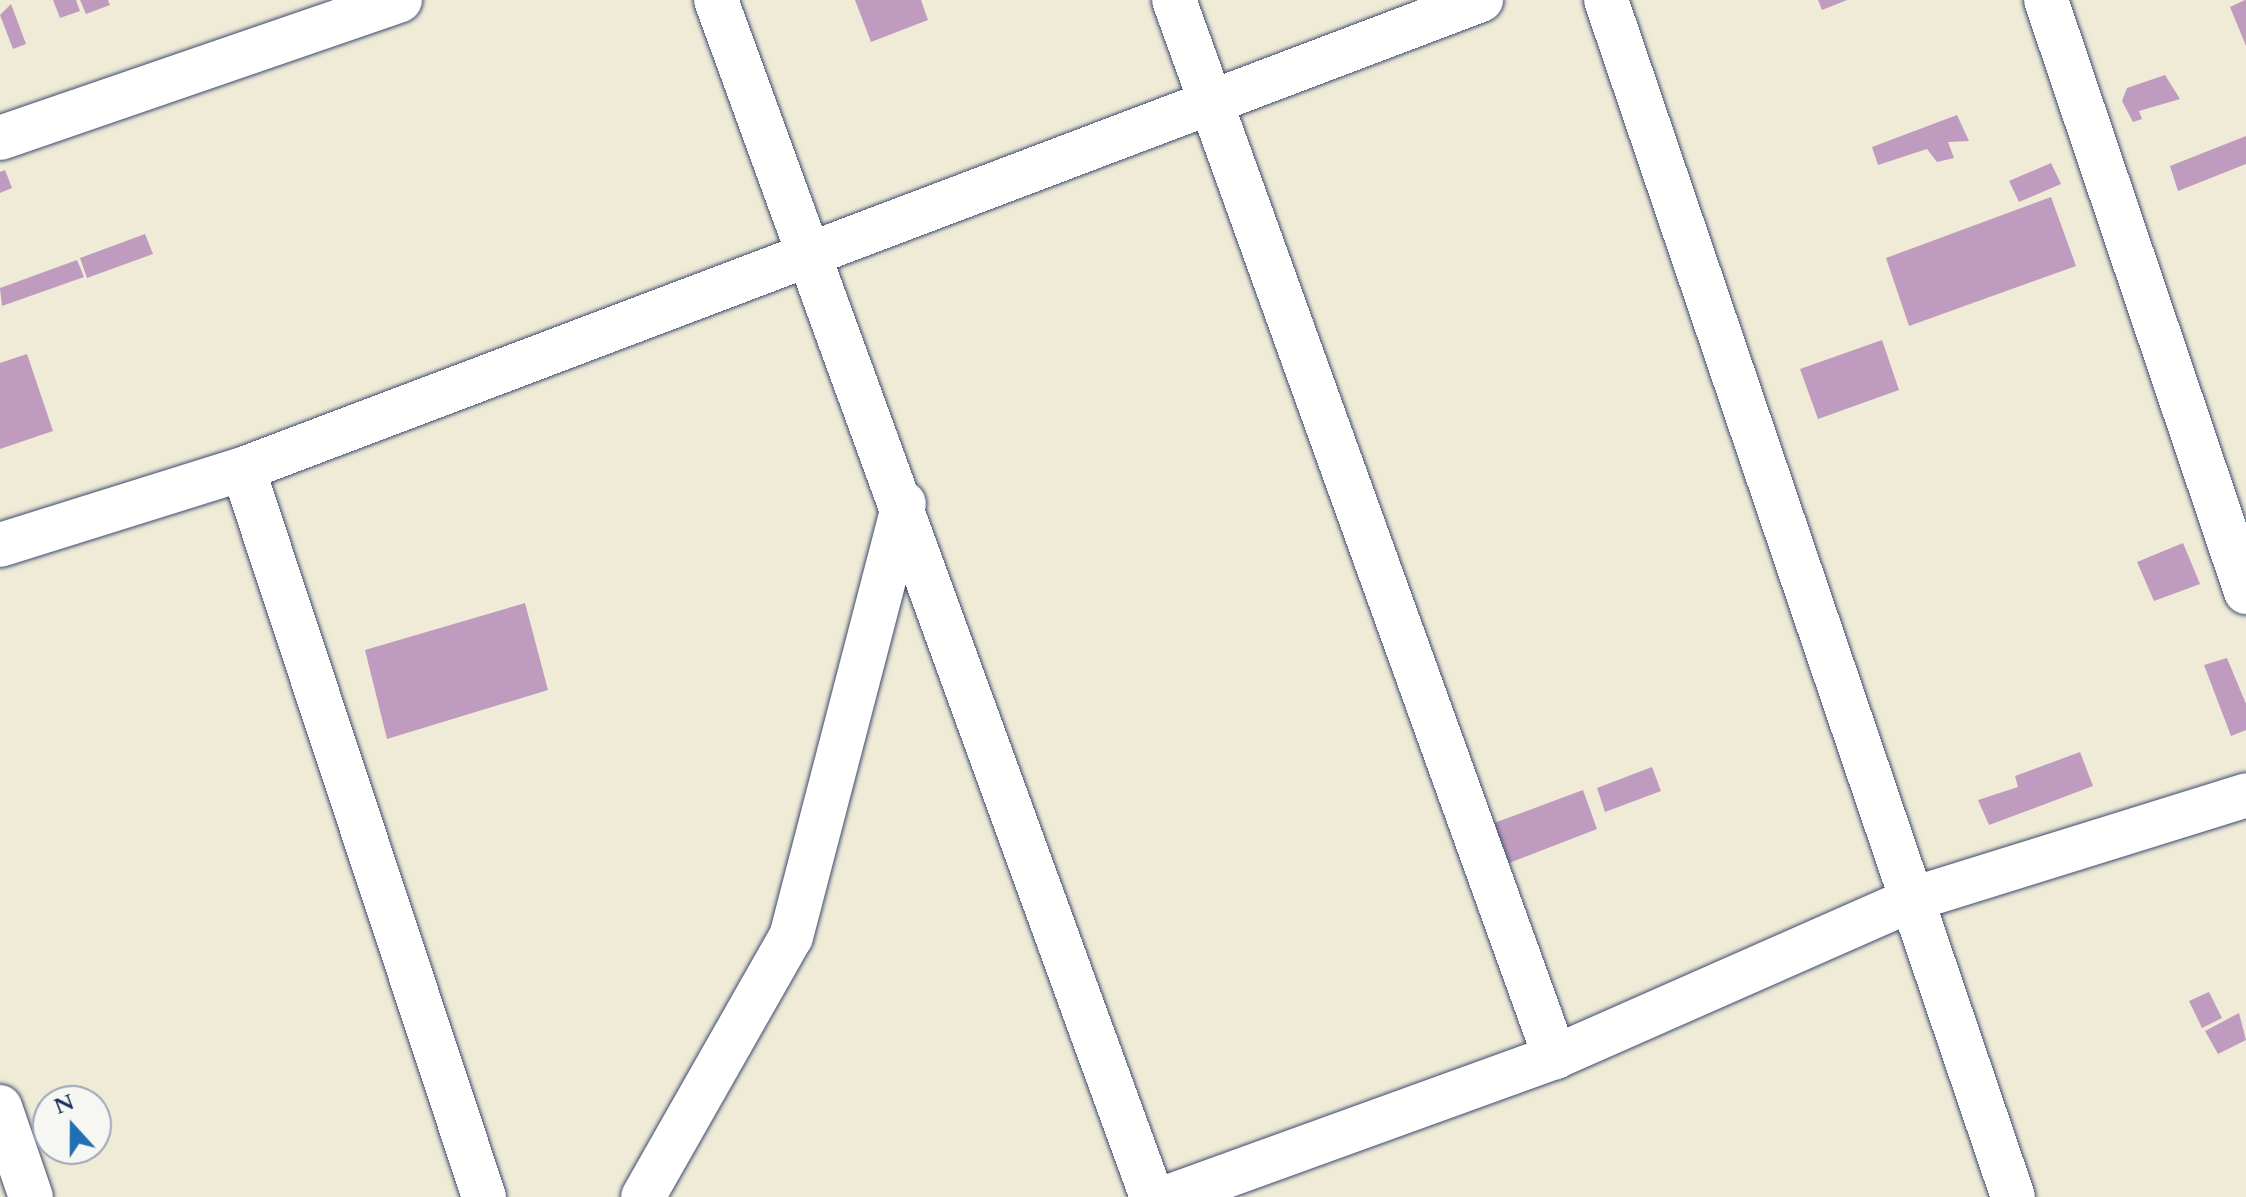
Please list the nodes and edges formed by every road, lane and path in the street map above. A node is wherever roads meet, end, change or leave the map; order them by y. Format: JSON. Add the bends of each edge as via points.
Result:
{"nodes":[{"id":1,"x":400,"y":0,"type":"edge"},
{"id":2,"x":716,"y":0,"type":"edge"},
{"id":3,"x":1174,"y":0,"type":"edge"},
{"id":4,"x":1481,"y":0,"type":"edge"},
{"id":5,"x":1606,"y":0,"type":"edge"},
{"id":6,"x":2046,"y":0,"type":"edge"},
{"id":7,"x":1212,"y":103,"type":"junction"},
{"id":8,"x":0,"y":138,"type":"edge"},
{"id":9,"x":808,"y":253,"type":"junction"},
{"id":10,"x":243,"y":469,"type":"junction"},
{"id":11,"x":904,"y":503,"type":"junction"},
{"id":12,"x":0,"y":545,"type":"edge"},
{"id":13,"x":2246,"y":592,"type":"edge"},
{"id":14,"x":2246,"y":795,"type":"edge"},
{"id":15,"x":1913,"y":899,"type":"junction"},
{"id":16,"x":1555,"y":1057,"type":"junction"},
{"id":17,"x":0,"y":1107,"type":"edge"},
{"id":18,"x":31,"y":1197,"type":"edge"},
{"id":19,"x":484,"y":1197,"type":"edge"},
{"id":20,"x":643,"y":1197,"type":"edge"},
{"id":21,"x":1152,"y":1197,"type":"edge"},
{"id":22,"x":1168,"y":1197,"type":"edge"},
{"id":23,"x":2013,"y":1197,"type":"edge"}],
"edges":[{"from":1,"to":8,"type":"street"},
{"from":2,"to":9,"type":"street"},
{"from":3,"to":7,"type":"street"},
{"from":4,"to":7,"type":"street"},
{"from":5,"to":15,"type":"street"},
{"from":6,"to":13,"type":"street"},
{"from":7,"to":9,"type":"street"},
{"from":7,"to":16,"type":"street"},
{"from":9,"to":10,"type":"street"},
{"from":9,"to":11,"type":"street"},
{"from":10,"to":12,"type":"street"},
{"from":10,"to":19,"type":"street"},
{"from":11,"to":20,"type":"street","via":[[791,937]]},
{"from":11,"to":21,"type":"street"},
{"from":14,"to":15,"type":"street"},
{"from":15,"to":16,"type":"street"},
{"from":15,"to":23,"type":"street"},
{"from":16,"to":22,"type":"street"},
{"from":17,"to":18,"type":"street"}]}
